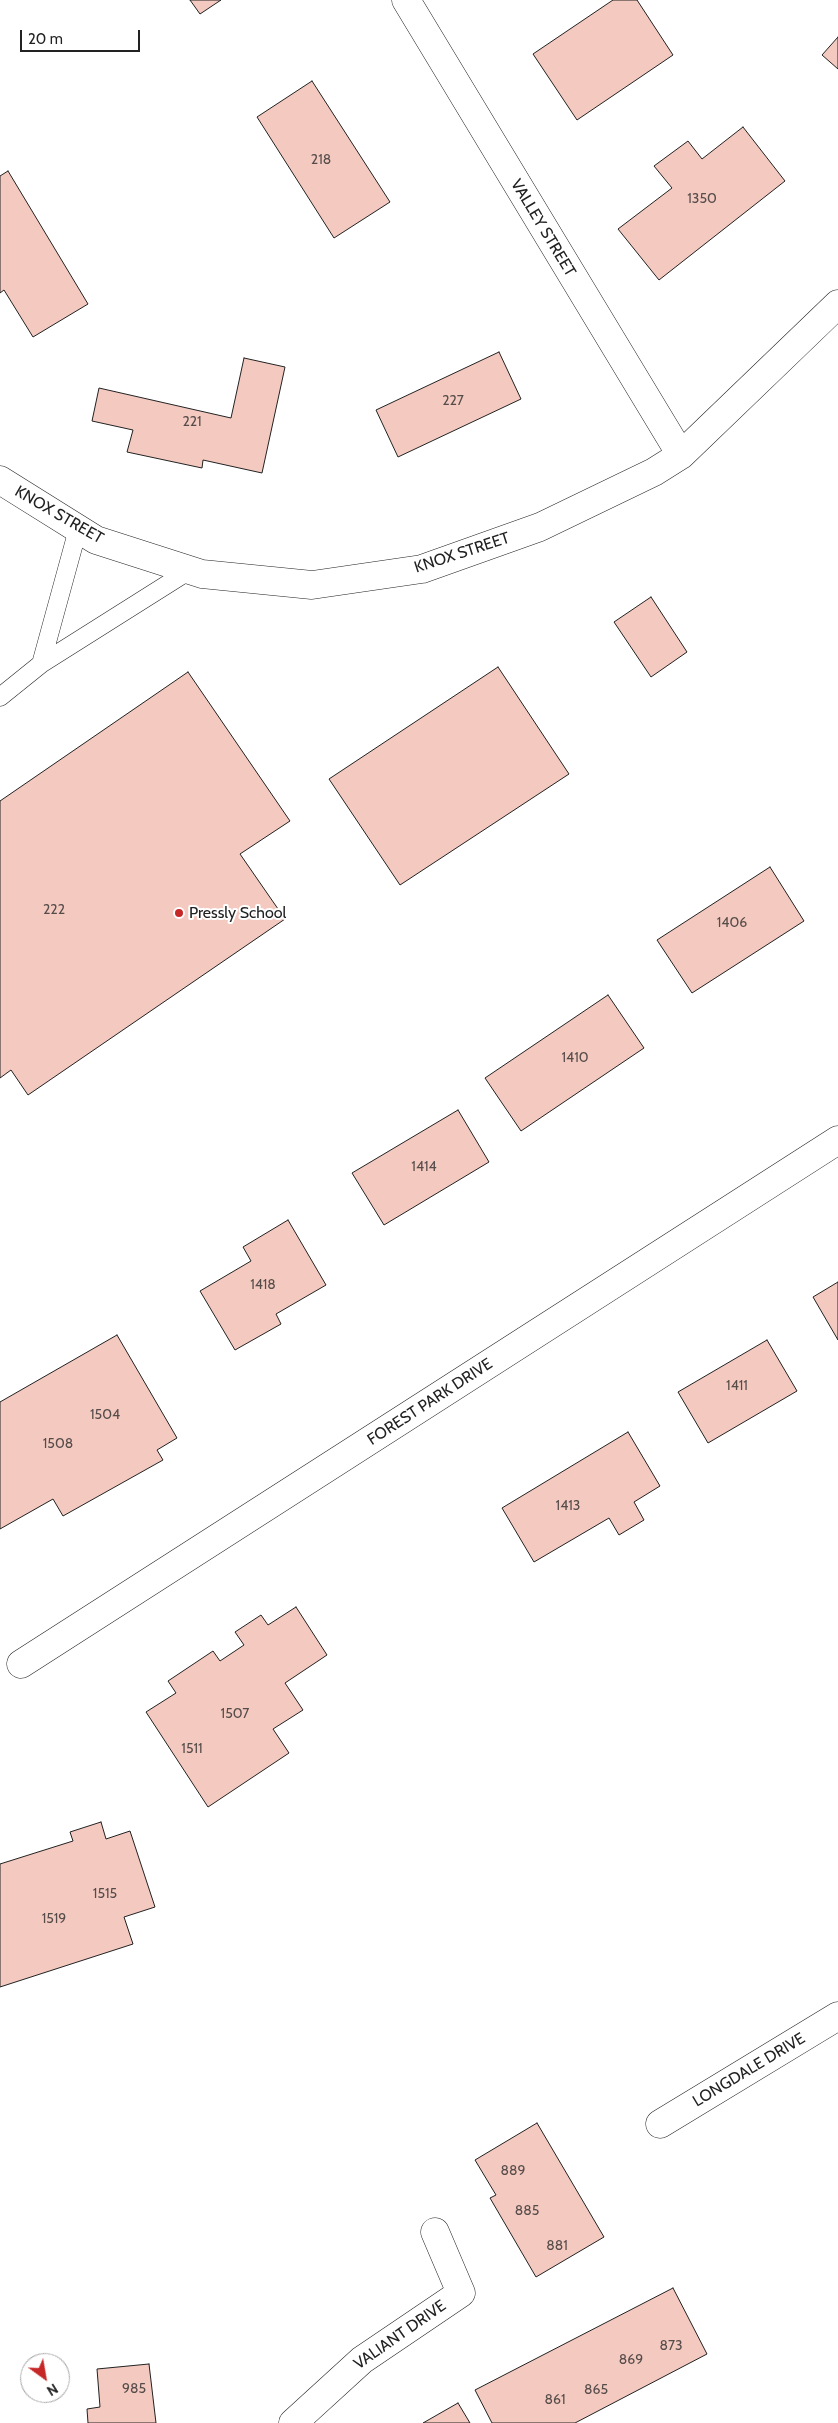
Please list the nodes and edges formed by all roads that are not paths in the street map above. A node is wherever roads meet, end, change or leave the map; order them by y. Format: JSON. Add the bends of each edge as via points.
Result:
{"nodes":[{"id":1,"x":406,"y":0,"type":"edge"},
{"id":2,"x":838,"y":304,"type":"edge"},
{"id":3,"x":681,"y":455,"type":"junction"},
{"id":4,"x":0,"y":480,"type":"edge"},
{"id":5,"x":78,"y":529,"type":"junction"},
{"id":6,"x":190,"y":570,"type":"junction"},
{"id":7,"x":42,"y":664,"type":"junction"},
{"id":8,"x":0,"y":696,"type":"edge"},
{"id":9,"x":838,"y":1140,"type":"edge"},
{"id":10,"x":22,"y":1664,"type":"dead end"},
{"id":11,"x":838,"y":2016,"type":"edge"},
{"id":12,"x":660,"y":2124,"type":"dead end"},
{"id":13,"x":435,"y":2232,"type":"dead end"},
{"id":14,"x":292,"y":2423,"type":"edge"}],
"edges":[{"from":1,"to":3,"type":"street","name":"VALLEY STREET"},
{"from":2,"to":3,"type":"street","name":"KNOX STREET"},
{"from":3,"to":6,"type":"street","name":"KNOX STREET","via":[[654,472],[540,527],[422,569],[312,585],[202,574]]},
{"from":4,"to":5,"type":"street","name":"KNOX STREET"},
{"from":5,"to":6,"type":"street","name":"KNOX STREET","via":[[96,540]]},
{"from":5,"to":7,"type":"lane"},
{"from":6,"to":7,"type":"lane"},
{"from":7,"to":8,"type":"lane"},
{"from":9,"to":10,"type":"street","name":"FOREST PARK DRIVE"},
{"from":11,"to":12,"type":"street","name":"LONGDALE DRIVE"},
{"from":13,"to":14,"type":"street","name":"VALIANT DRIVE","via":[[461,2293],[362,2360]]}]}
